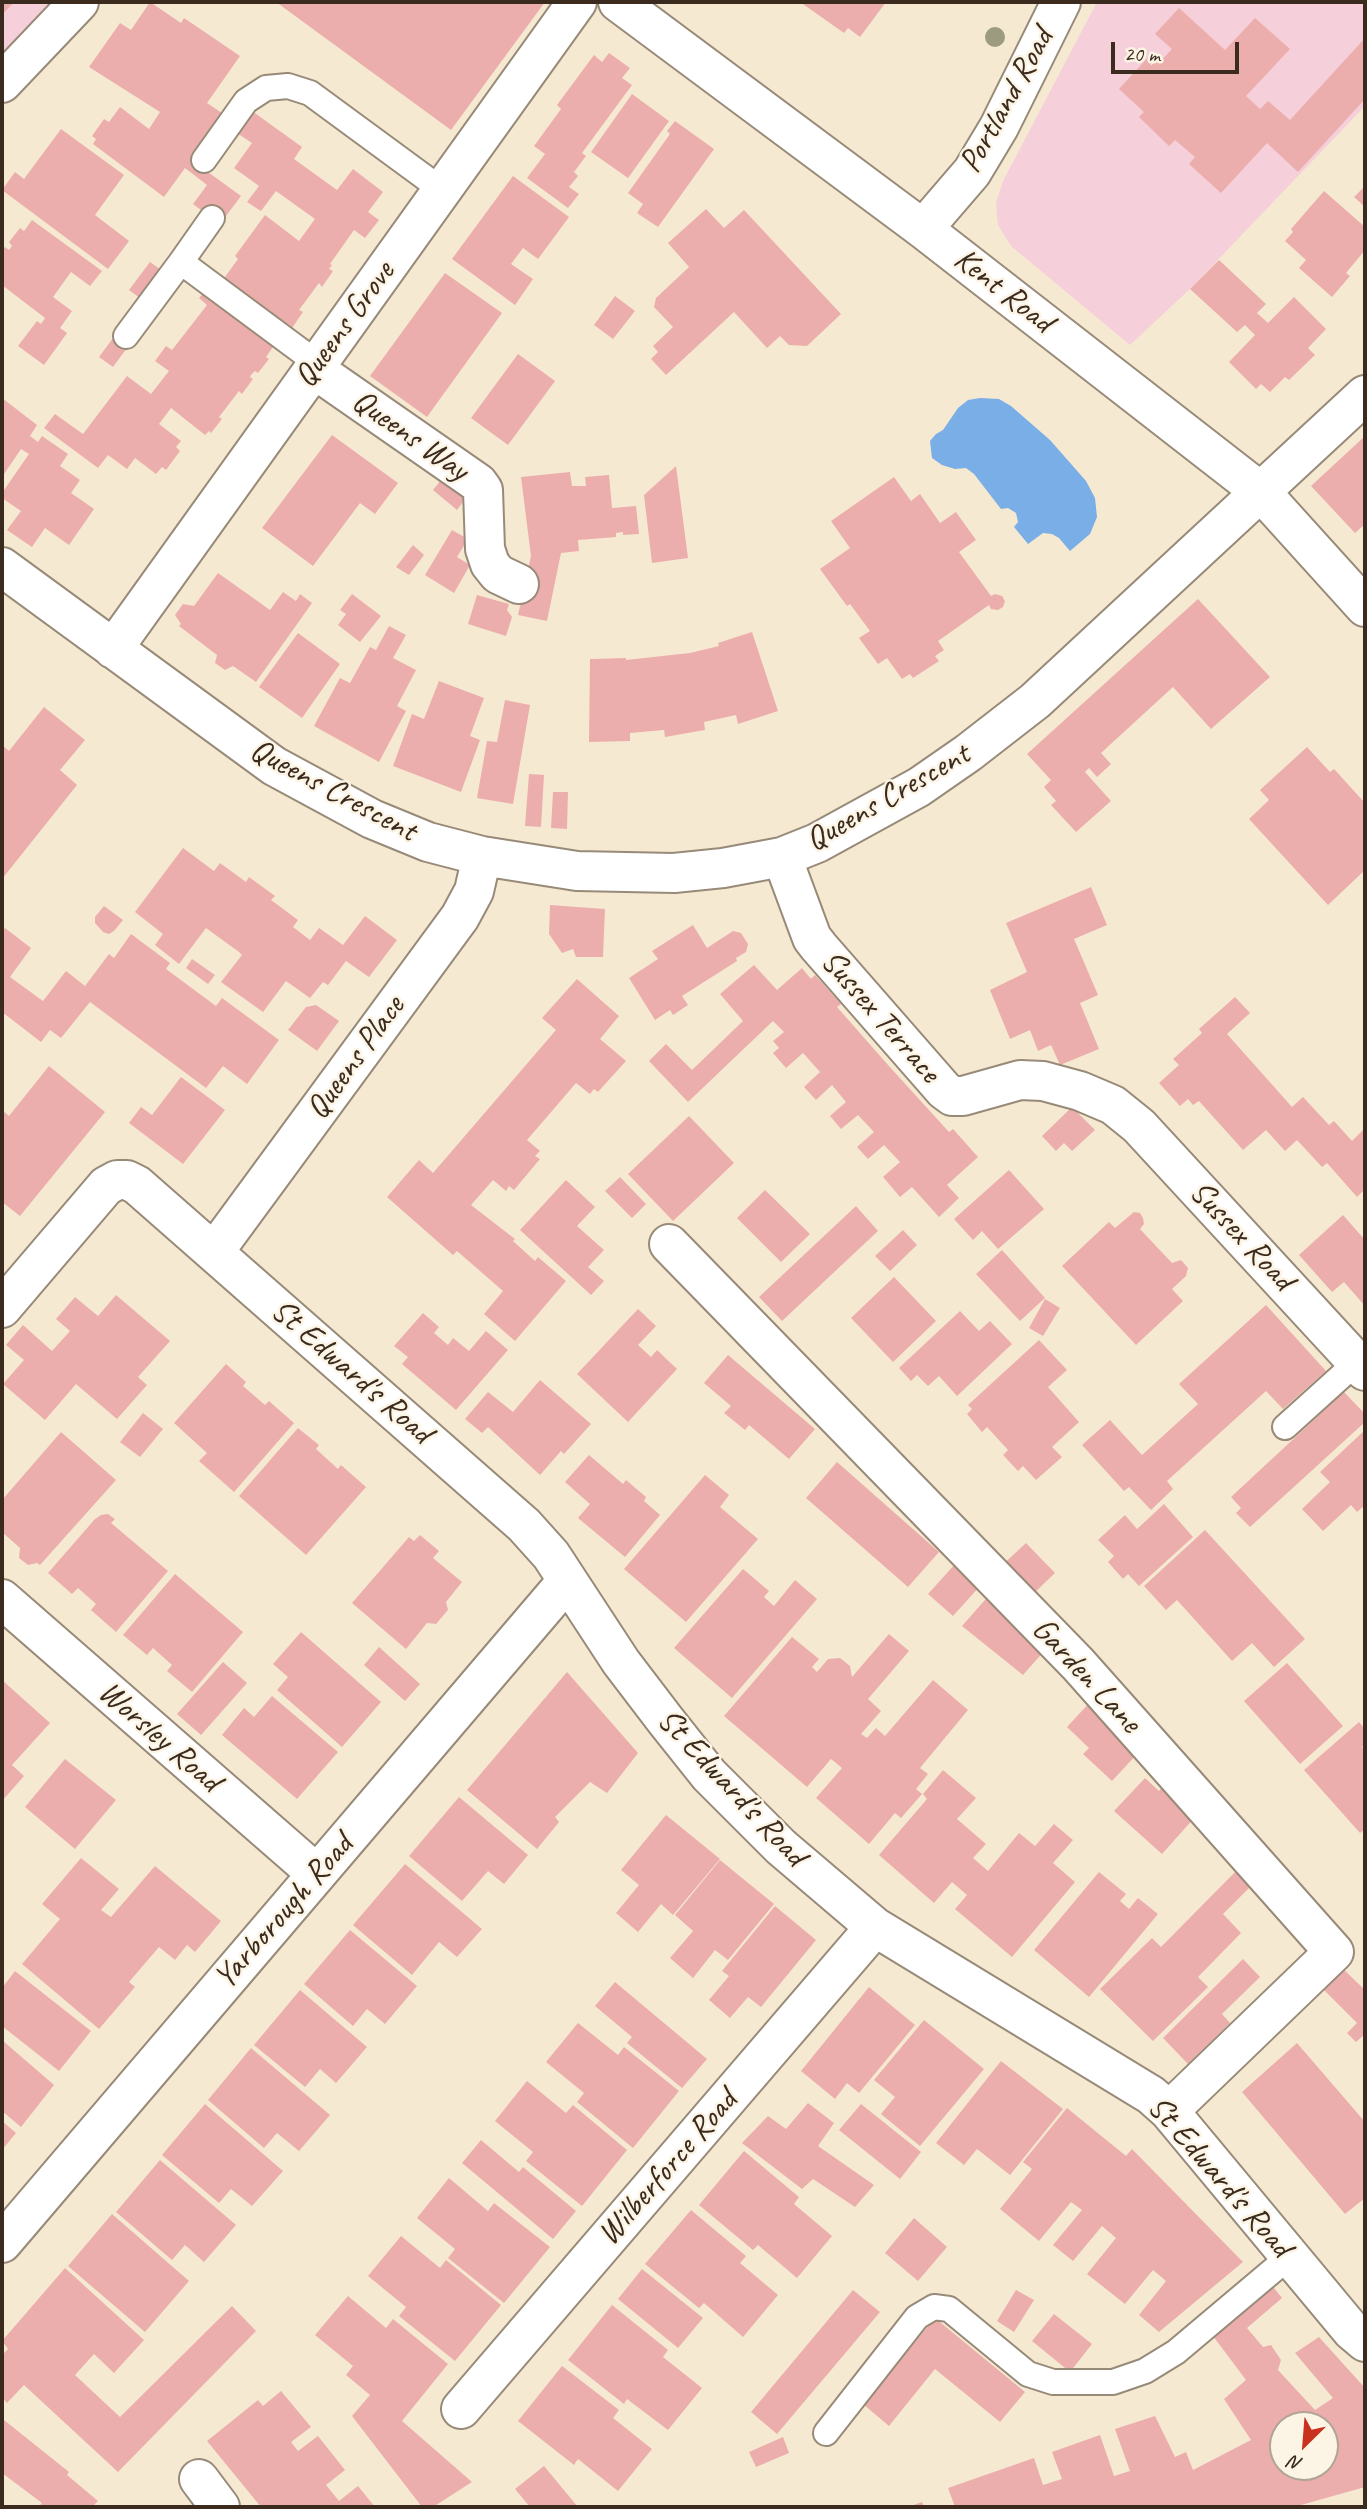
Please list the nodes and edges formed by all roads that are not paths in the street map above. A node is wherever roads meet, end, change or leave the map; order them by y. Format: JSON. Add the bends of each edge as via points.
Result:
{"nodes":[{"id":1,"x":79,"y":2,"type":"edge"},
{"id":2,"x":577,"y":2,"type":"edge"},
{"id":3,"x":618,"y":2,"type":"edge"},
{"id":4,"x":1061,"y":2,"type":"edge"},
{"id":5,"x":2,"y":83,"type":"edge"},
{"id":6,"x":204,"y":160,"type":"dead end"},
{"id":7,"x":442,"y":190,"type":"junction"},
{"id":8,"x":212,"y":218,"type":"dead end"},
{"id":9,"x":923,"y":229,"type":"junction"},
{"id":10,"x":181,"y":261,"type":"junction"},
{"id":11,"x":126,"y":336,"type":"dead end"},
{"id":12,"x":316,"y":366,"type":"junction"},
{"id":13,"x":1365,"y":395,"type":"edge"},
{"id":14,"x":1261,"y":492,"type":"junction"},
{"id":15,"x":2,"y":567,"type":"edge"},
{"id":16,"x":519,"y":584,"type":"dead end"},
{"id":17,"x":1365,"y":607,"type":"edge"},
{"id":18,"x":113,"y":649,"type":"junction"},
{"id":19,"x":482,"y":856,"type":"junction"},
{"id":20,"x":782,"y":857,"type":"junction"},
{"id":21,"x":1113,"y":1105,"type":"joint"},
{"id":22,"x":669,"y":1244,"type":"dead end"},
{"id":23,"x":214,"y":1252,"type":"junction"},
{"id":24,"x":14,"y":1269,"type":"edge"},
{"id":25,"x":2,"y":1308,"type":"edge"},
{"id":26,"x":1361,"y":1366,"type":"edge"},
{"id":27,"x":1285,"y":1427,"type":"dead end"},
{"id":28,"x":567,"y":1581,"type":"junction"},
{"id":29,"x":2,"y":1599,"type":"edge"},
{"id":30,"x":317,"y":1874,"type":"junction"},
{"id":31,"x":875,"y":1927,"type":"junction"},
{"id":32,"x":1169,"y":2111,"type":"junction"},
{"id":33,"x":2,"y":2243,"type":"edge"},
{"id":34,"x":1290,"y":2256,"type":"junction"},
{"id":35,"x":1365,"y":2342,"type":"edge"},
{"id":36,"x":461,"y":2409,"type":"dead end"},
{"id":37,"x":826,"y":2433,"type":"dead end"}],
"edges":[{"from":1,"to":5,"type":"street"},
{"from":2,"to":7,"type":"street","name":"Queens Grove"},
{"from":3,"to":9,"type":"street","name":"Kent Road"},
{"from":4,"to":9,"type":"street","name":"Portland Road","via":[[972,172]]},
{"from":6,"to":7,"type":"lane","via":[[246,101],[266,88],[288,86],[310,93]]},
{"from":7,"to":12,"type":"street","name":"Queens Grove"},
{"from":8,"to":10,"type":"lane"},
{"from":9,"to":14,"type":"street","name":"Kent Road"},
{"from":10,"to":11,"type":"lane"},
{"from":10,"to":12,"type":"lane"},
{"from":12,"to":16,"type":"street","name":"Queens Way","via":[[478,483],[483,490],[485,549],[490,564],[498,574]]},
{"from":12,"to":18,"type":"street","name":"Queens Grove"},
{"from":13,"to":14,"type":"street","name":"Queens Crescent"},
{"from":14,"to":17,"type":"street","name":"Kent Road"},
{"from":14,"to":20,"type":"street","name":"Queens Crescent","via":[[1035,701],[968,753],[857,823]]},
{"from":15,"to":18,"type":"street","name":"Queens Crescent"},
{"from":18,"to":19,"type":"street","name":"Queens Crescent","via":[[274,766],[372,819],[428,842]]},
{"from":19,"to":20,"type":"street","name":"Queens Crescent","via":[[577,871],[674,873]]},
{"from":19,"to":23,"type":"street","name":"Queens Place","via":[[474,891],[460,917]]},
{"from":20,"to":21,"type":"street","name":"Sussex Terrace","via":[[812,938],[944,1090],[963,1096],[1020,1080],[1043,1081]]},
{"from":21,"to":26,"type":"street","name":"Sussex Road","via":[[1146,1134]]},
{"from":22,"to":32,"type":"street","name":"Garden Lane","via":[[1078,1664],[1334,1952]]},
{"from":23,"to":24,"type":"street","name":"St Edward's Road","via":[[136,1185],[117,1180]]},
{"from":23,"to":28,"type":"street","name":"St Edward's Road","via":[[524,1525]]},
{"from":24,"to":25,"type":"street"},
{"from":26,"to":27,"type":"lane"},
{"from":28,"to":30,"type":"street","name":"Yarborough Road"},
{"from":28,"to":31,"type":"street","name":"St Edward's Road","via":[[621,1662],[709,1774],[781,1847]]},
{"from":29,"to":30,"type":"street","name":"Worsley Road"},
{"from":30,"to":33,"type":"street","name":"Yarborough Road"},
{"from":31,"to":32,"type":"street","name":"St Edward's Road","via":[[1129,2081]]},
{"from":31,"to":36,"type":"street","name":"Wilberforce Road"},
{"from":32,"to":34,"type":"street","name":"St Edward's Road"},
{"from":34,"to":35,"type":"street","name":"St Edward's Road"},
{"from":34,"to":37,"type":"lane","via":[[1176,2352],[1145,2371],[1114,2382],[1053,2382],[1028,2374],[949,2309],[934,2307],[917,2317]]}]}
